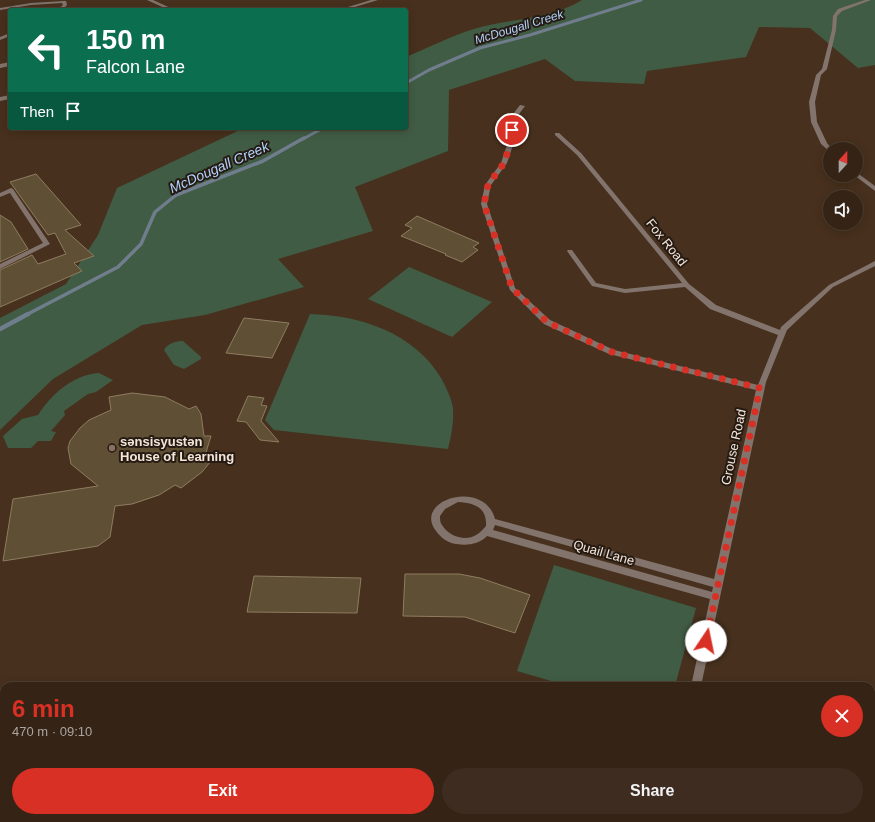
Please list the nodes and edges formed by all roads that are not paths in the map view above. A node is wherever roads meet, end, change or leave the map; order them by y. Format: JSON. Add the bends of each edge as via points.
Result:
{"nodes":[{"id":1,"x":149,"y":0,"type":"edge"},
{"id":2,"x":376,"y":0,"type":"edge"},
{"id":3,"x":870,"y":0,"type":"edge"},
{"id":4,"x":61,"y":8,"type":"edge"},
{"id":5,"x":169,"y":8,"type":"edge"},
{"id":6,"x":347,"y":8,"type":"edge"},
{"id":7,"x":0,"y":9,"type":"edge"},
{"id":8,"x":522,"y":106,"type":"dead end"},
{"id":9,"x":557,"y":134,"type":"dead end"},
{"id":10,"x":823,"y":142,"type":"edge"},
{"id":11,"x":863,"y":180,"type":"edge"},
{"id":12,"x":875,"y":189,"type":"edge"},
{"id":13,"x":0,"y":195,"type":"edge"},
{"id":14,"x":570,"y":251,"type":"dead end"},
{"id":15,"x":875,"y":263,"type":"edge"},
{"id":16,"x":0,"y":267,"type":"edge"},
{"id":17,"x":687,"y":286,"type":"junction"},
{"id":18,"x":782,"y":334,"type":"junction"},
{"id":19,"x":760,"y":388,"type":"junction"},
{"id":20,"x":491,"y":521,"type":"junction"},
{"id":21,"x":487,"y":532,"type":"junction"},
{"id":22,"x":717,"y":584,"type":"junction"},
{"id":23,"x":714,"y":597,"type":"junction"},
{"id":24,"x":697,"y":682,"type":"edge"}],
"edges":[{"from":1,"to":5,"type":"street"},
{"from":2,"to":6,"type":"street"},
{"from":3,"to":10,"type":"street","via":[[840,10],[835,16],[824,69],[819,75],[812,102],[814,122]]},
{"from":4,"to":7,"type":"street","via":[[65,5],[64,2]]},
{"from":8,"to":19,"type":"street","via":[[513,118],[511,142],[504,163],[488,185],[484,204],[512,288],[547,322],[612,352]]},
{"from":9,"to":17,"type":"street","name":"Fox Road","via":[[579,154]]},
{"from":11,"to":12,"type":"street"},
{"from":13,"to":16,"type":"street","via":[[11,190],[47,244]]},
{"from":14,"to":17,"type":"street","via":[[594,285],[624,291]]},
{"from":15,"to":18,"type":"street","name":"Grouse Road","via":[[831,286],[784,329]]},
{"from":17,"to":18,"type":"street","name":"Fox Road","via":[[713,307]]},
{"from":18,"to":19,"type":"street","name":"Grouse Road"},
{"from":19,"to":22,"type":"street","name":"Grouse Road"},
{"from":20,"to":21,"type":"street"},
{"from":20,"to":21,"type":"street","via":[[486,509],[466,499],[453,500],[442,505],[435,517],[438,530],[449,539],[466,542]]},
{"from":20,"to":22,"type":"street","name":"Quail Lane"},
{"from":21,"to":23,"type":"street","name":"Quail Lane"},
{"from":22,"to":23,"type":"street","name":"Grouse Road"},
{"from":23,"to":24,"type":"street","name":"Grouse Road"}]}
